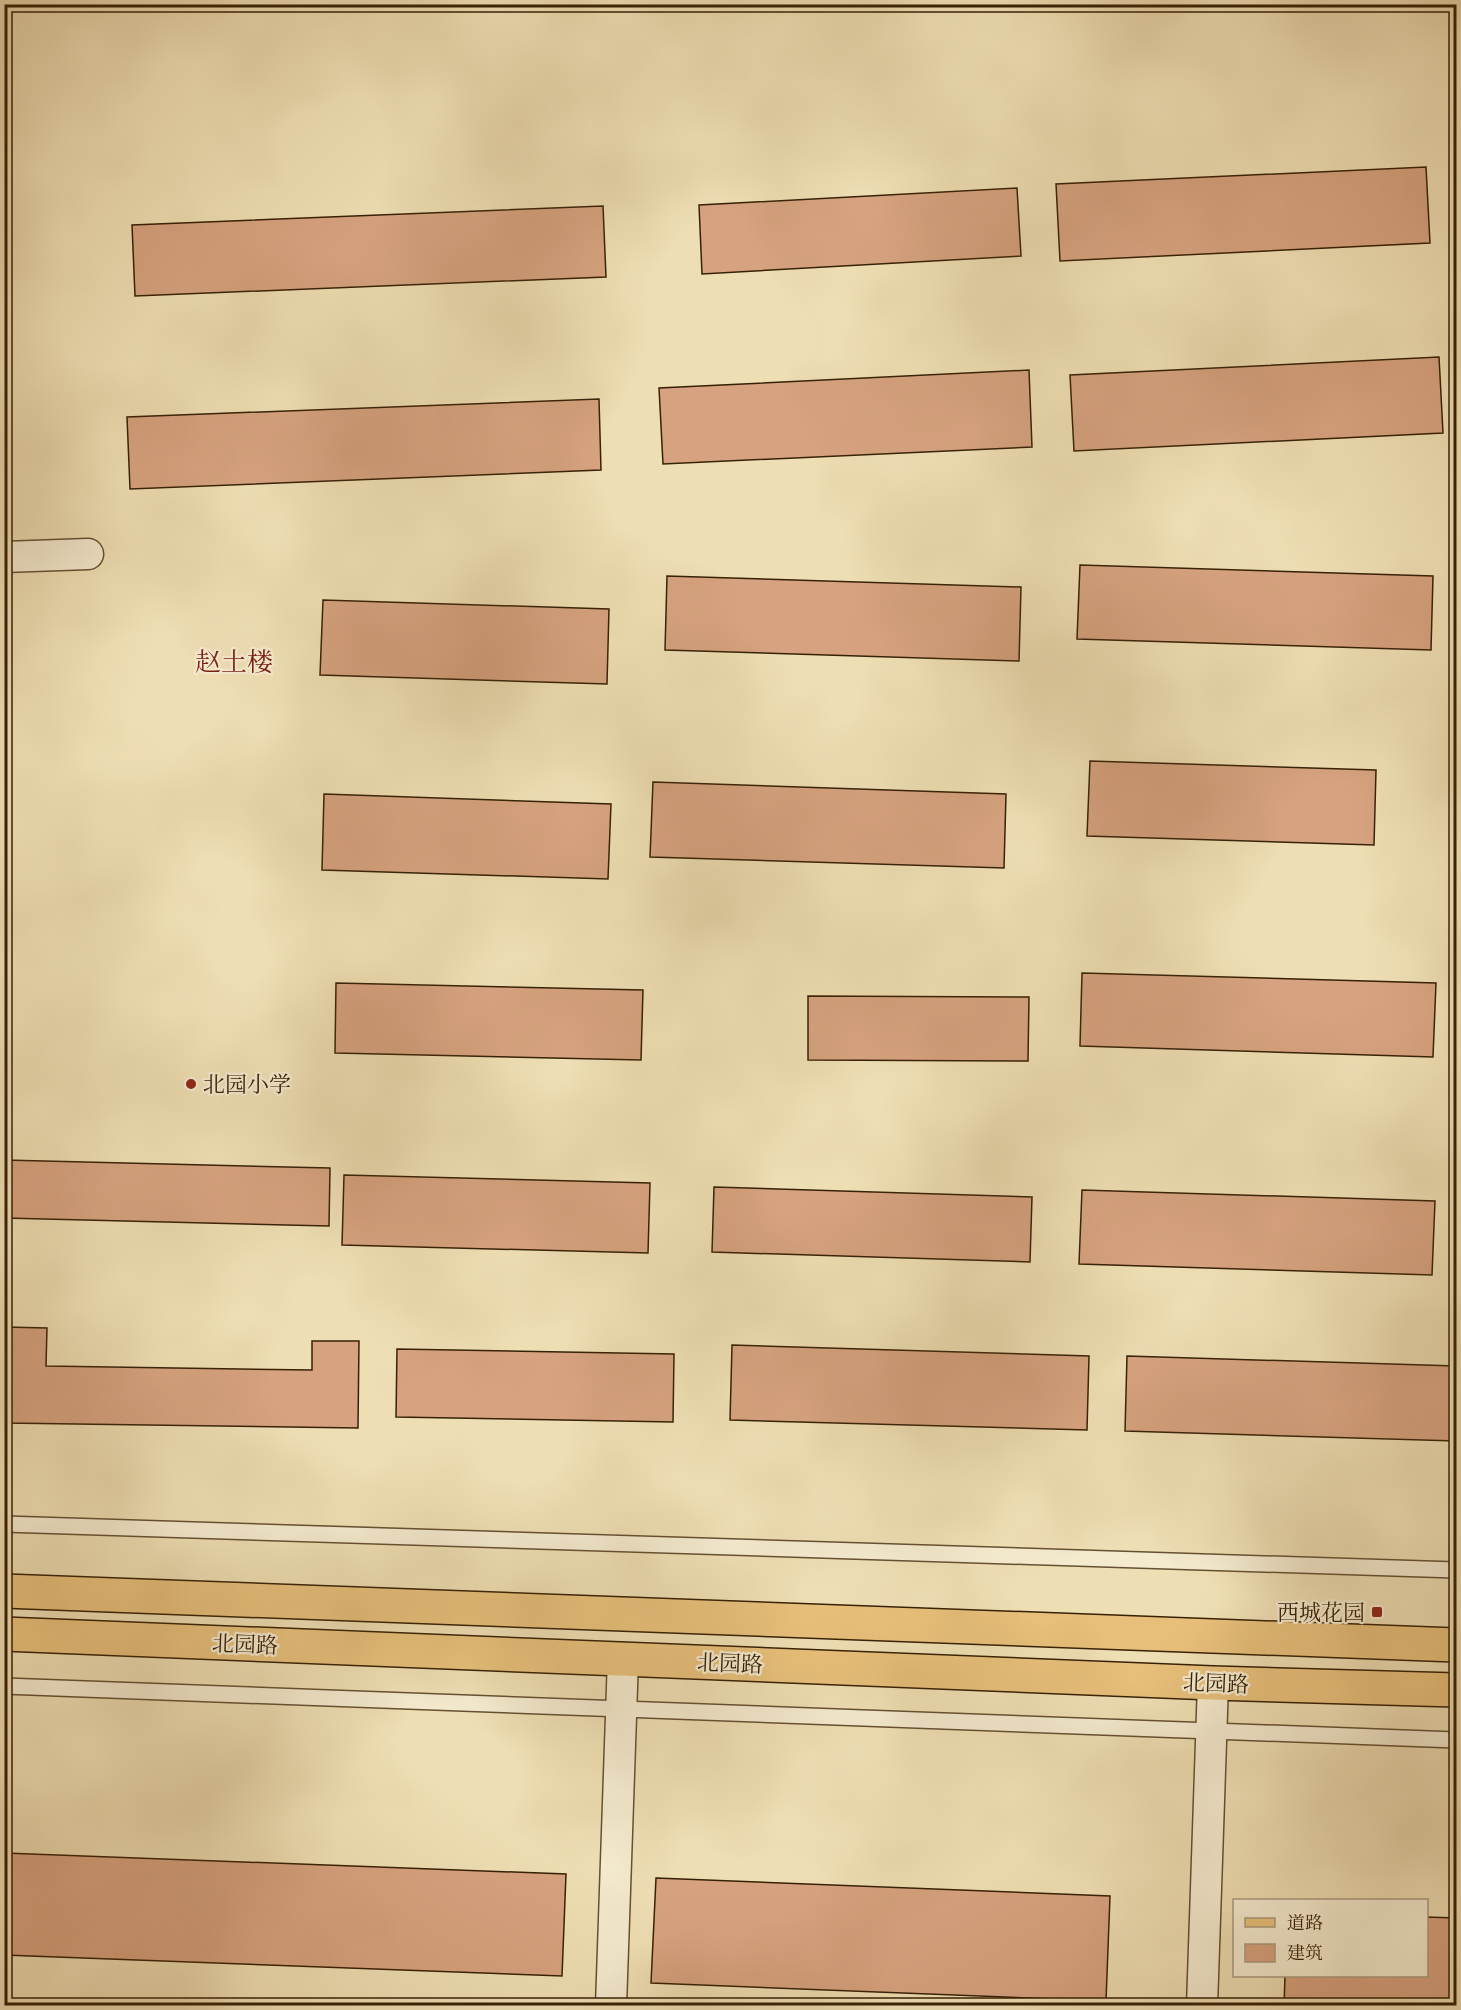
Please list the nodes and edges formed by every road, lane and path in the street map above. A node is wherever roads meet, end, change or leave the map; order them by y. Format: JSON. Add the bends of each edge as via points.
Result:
{"nodes":[{"id":1,"x":88,"y":554,"type":"dead end"},
{"id":2,"x":4,"y":557,"type":"edge"},
{"id":3,"x":4,"y":1524,"type":"edge"},
{"id":4,"x":1456,"y":1570,"type":"edge"},
{"id":5,"x":4,"y":1591,"type":"edge"},
{"id":6,"x":4,"y":1634,"type":"edge"},
{"id":7,"x":1456,"y":1645,"type":"edge"},
{"id":8,"x":623,"y":1658,"type":"junction"},
{"id":9,"x":1213,"y":1683,"type":"junction"},
{"id":10,"x":4,"y":1686,"type":"edge"},
{"id":11,"x":1456,"y":1690,"type":"edge"},
{"id":12,"x":621,"y":1709,"type":"junction"},
{"id":13,"x":1212,"y":1731,"type":"junction"},
{"id":14,"x":1456,"y":1740,"type":"edge"},
{"id":15,"x":611,"y":2006,"type":"edge"},
{"id":16,"x":1202,"y":2006,"type":"edge"}],
"edges":[{"from":1,"to":2,"type":"street"},
{"from":3,"to":4,"type":"lane"},
{"from":5,"to":7,"type":"main road","name":"北园路"},
{"from":6,"to":8,"type":"main road","name":"北园路"},
{"from":8,"to":9,"type":"main road","name":"北园路"},
{"from":8,"to":12,"type":"street"},
{"from":9,"to":11,"type":"main road","name":"北园路"},
{"from":9,"to":13,"type":"street"},
{"from":10,"to":12,"type":"lane"},
{"from":12,"to":13,"type":"lane"},
{"from":12,"to":15,"type":"street"},
{"from":13,"to":14,"type":"lane"},
{"from":13,"to":16,"type":"street"}]}
